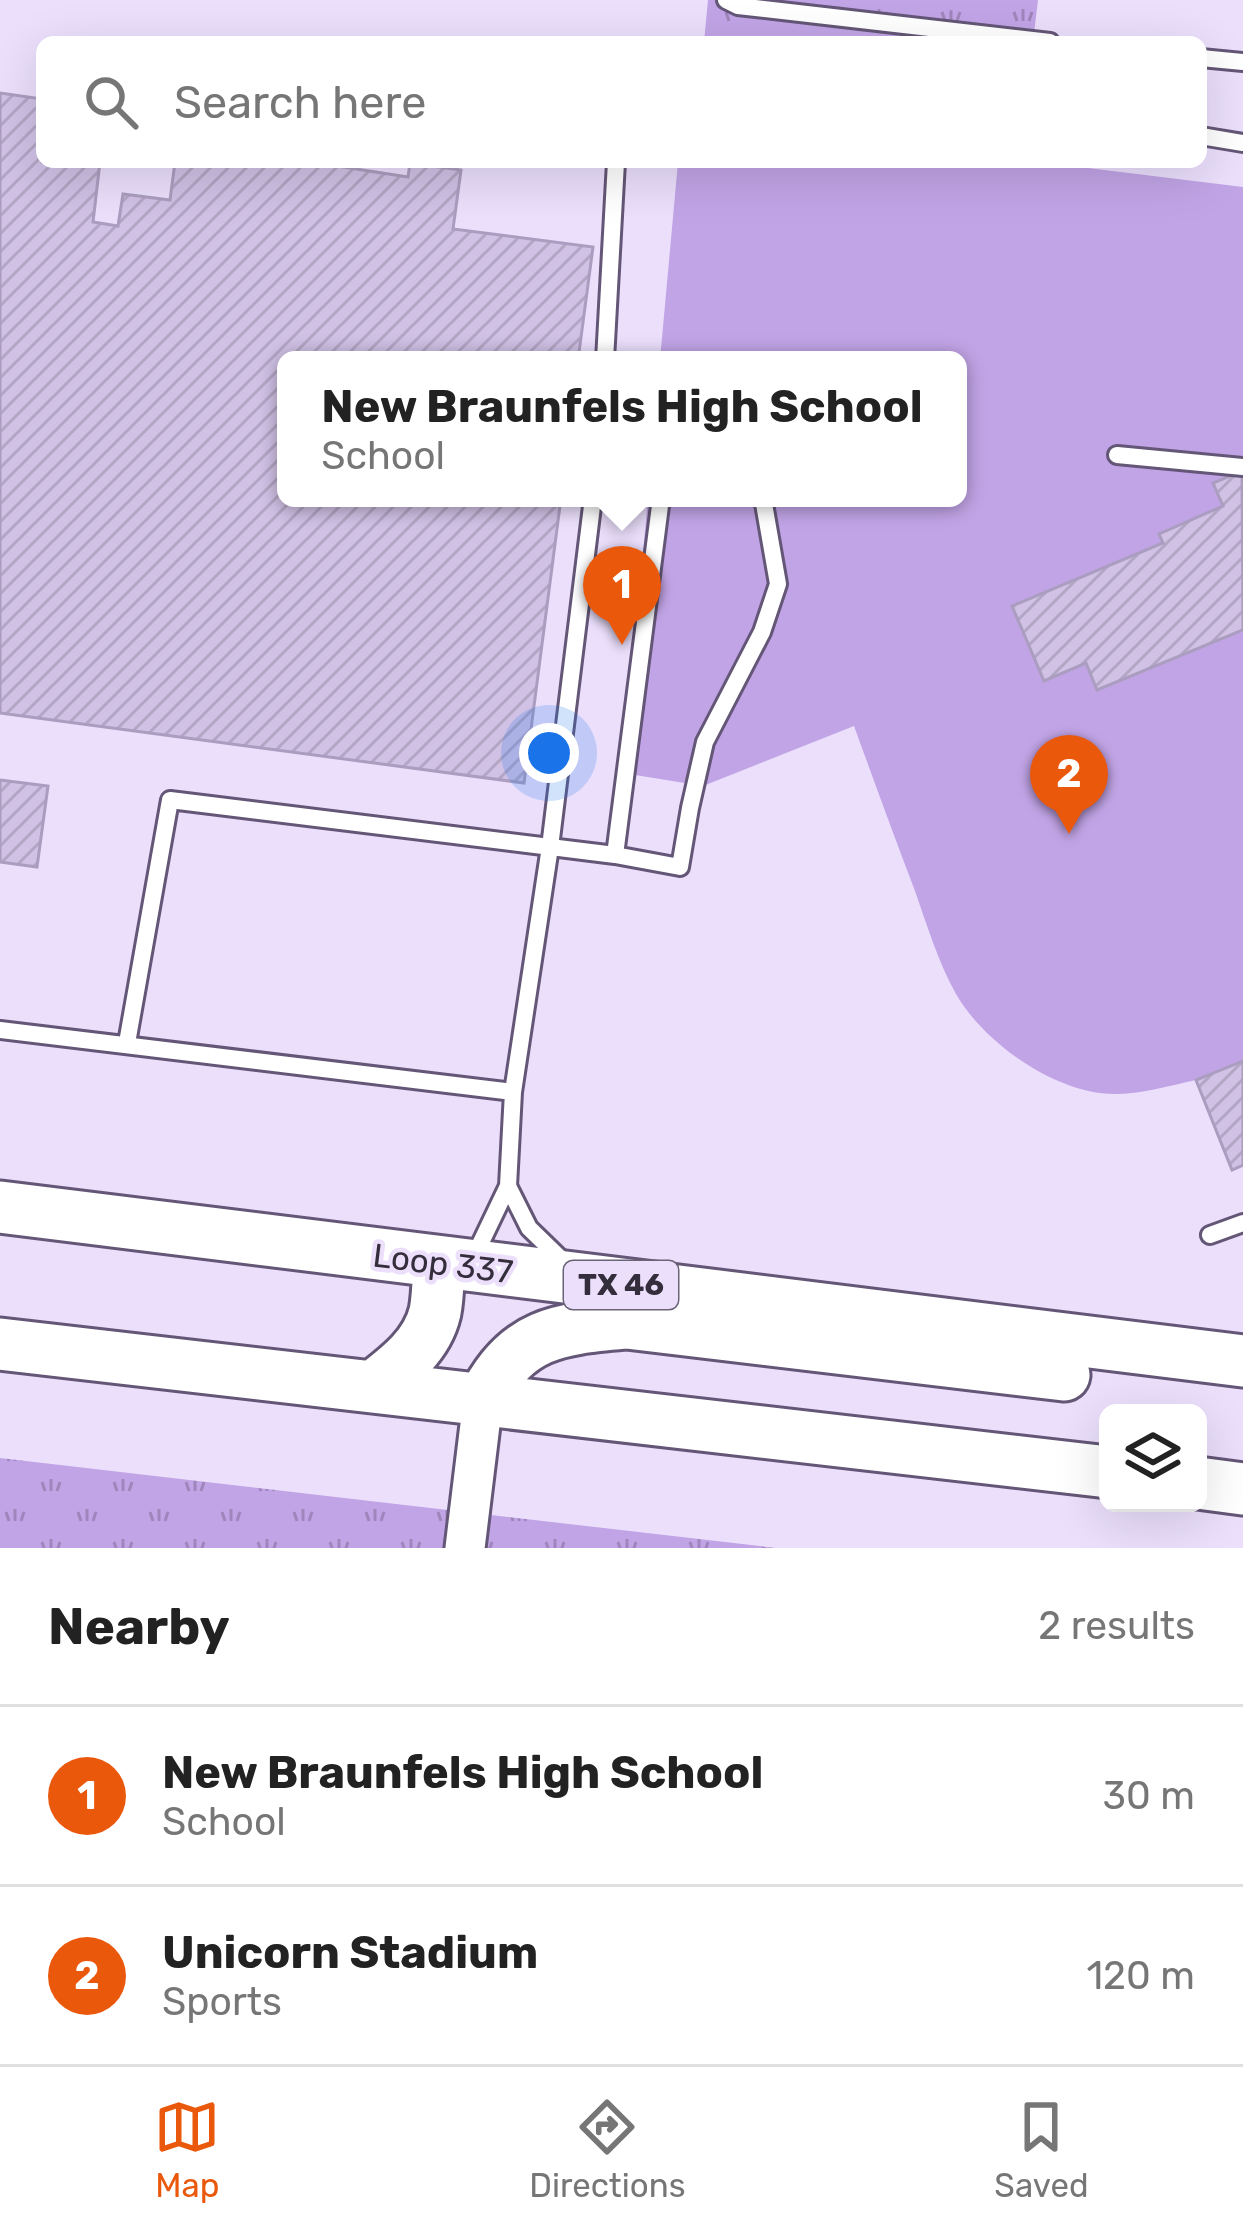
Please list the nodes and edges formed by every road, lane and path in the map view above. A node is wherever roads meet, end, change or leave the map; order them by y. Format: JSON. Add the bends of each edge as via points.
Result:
{"nodes":[{"id":1,"x":727,"y":0,"type":"edge"},
{"id":2,"x":904,"y":34,"type":"edge"},
{"id":3,"x":940,"y":36,"type":"edge"},
{"id":4,"x":1207,"y":59,"type":"edge"},
{"id":5,"x":1243,"y":62,"type":"edge"},
{"id":6,"x":1207,"y":137,"type":"edge"},
{"id":7,"x":1243,"y":143,"type":"edge"},
{"id":8,"x":616,"y":168,"type":"edge"},
{"id":9,"x":606,"y":351,"type":"edge"},
{"id":10,"x":1117,"y":455,"type":"dead end"},
{"id":11,"x":1243,"y":467,"type":"edge"},
{"id":12,"x":591,"y":507,"type":"edge"},
{"id":13,"x":660,"y":507,"type":"edge"},
{"id":14,"x":765,"y":507,"type":"edge"},
{"id":15,"x":550,"y":848,"type":"junction"},
{"id":16,"x":615,"y":855,"type":"junction"},
{"id":17,"x":0,"y":1030,"type":"edge"},
{"id":18,"x":127,"y":1043,"type":"junction"},
{"id":19,"x":513,"y":1092,"type":"junction"},
{"id":20,"x":508,"y":1186,"type":"junction"},
{"id":21,"x":0,"y":1207,"type":"edge"},
{"id":22,"x":1243,"y":1223,"type":"edge"},
{"id":23,"x":1243,"y":1238,"type":"edge"},
{"id":24,"x":454,"y":1265,"type":"junction"},
{"id":25,"x":583,"y":1280,"type":"junction"},
{"id":26,"x":0,"y":1344,"type":"edge"},
{"id":27,"x":1243,"y":1361,"type":"edge"},
{"id":28,"x":374,"y":1387,"type":"junction"},
{"id":29,"x":1243,"y":1396,"type":"edge"},
{"id":30,"x":483,"y":1400,"type":"junction"},
{"id":31,"x":1099,"y":1471,"type":"edge"},
{"id":32,"x":1207,"y":1484,"type":"edge"},
{"id":33,"x":1243,"y":1489,"type":"edge"},
{"id":34,"x":465,"y":1548,"type":"edge"}],
"edges":[{"from":1,"to":2,"type":"lane"},
{"from":2,"to":3,"type":"lane"},
{"from":4,"to":5,"type":"lane"},
{"from":6,"to":7,"type":"lane"},
{"from":8,"to":9,"type":"lane"},
{"from":10,"to":11,"type":"lane"},
{"from":12,"to":15,"type":"lane"},
{"from":13,"to":16,"type":"lane"},
{"from":14,"to":16,"type":"lane","via":[[778,584],[705,742],[680,867]]},
{"from":15,"to":16,"type":"lane"},
{"from":15,"to":18,"type":"lane","via":[[170,800]]},
{"from":15,"to":19,"type":"lane"},
{"from":17,"to":18,"type":"lane"},
{"from":18,"to":19,"type":"lane"},
{"from":19,"to":20,"type":"lane"},
{"from":20,"to":24,"type":"lane"},
{"from":20,"to":25,"type":"lane","via":[[529,1228]]},
{"from":21,"to":24,"type":"main road","name":"Loop 337","number":"TX 46"},
{"from":22,"to":23,"type":"lane","via":[[1210,1235]]},
{"from":24,"to":25,"type":"main road","name":"Loop 337","number":"TX 46"},
{"from":24,"to":28,"type":"main road","via":[[423,1339]]},
{"from":25,"to":27,"type":"main road","name":"Loop 337","number":"TX 46"},
{"from":26,"to":28,"type":"main road"},
{"from":28,"to":30,"type":"main road"},
{"from":29,"to":30,"type":"main road","via":[[627,1323],[536,1339],[506,1362]]},
{"from":30,"to":31,"type":"main road"},
{"from":30,"to":34,"type":"street"},
{"from":32,"to":33,"type":"main road"}]}
